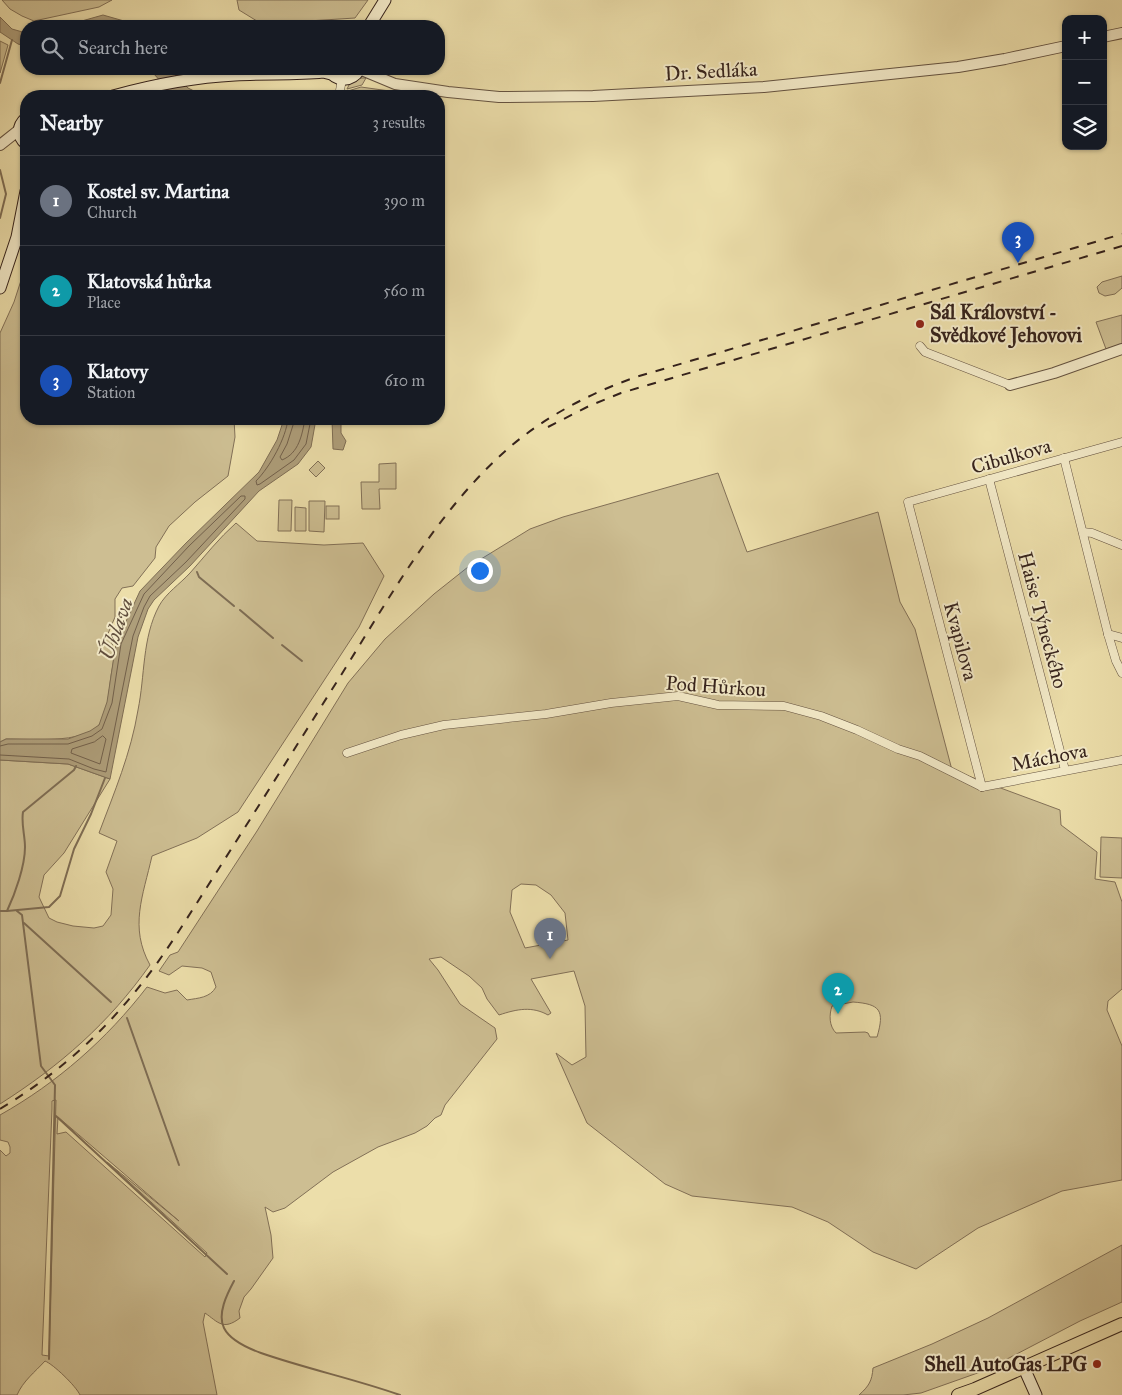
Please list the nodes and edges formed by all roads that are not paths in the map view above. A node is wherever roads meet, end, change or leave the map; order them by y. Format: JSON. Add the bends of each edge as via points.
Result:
{"nodes":[{"id":1,"x":385,"y":0,"type":"edge"},
{"id":2,"x":373,"y":20,"type":"edge"},
{"id":3,"x":1122,"y":33,"type":"edge"},
{"id":4,"x":1107,"y":36,"type":"edge"},
{"id":5,"x":1062,"y":47,"type":"edge"},
{"id":6,"x":240,"y":75,"type":"edge"},
{"id":7,"x":336,"y":75,"type":"edge"},
{"id":8,"x":353,"y":75,"type":"edge"},
{"id":9,"x":373,"y":75,"type":"edge"},
{"id":10,"x":342,"y":79,"type":"junction"},
{"id":11,"x":135,"y":90,"type":"edge"},
{"id":12,"x":340,"y":90,"type":"edge"},
{"id":13,"x":435,"y":90,"type":"edge"},
{"id":14,"x":445,"y":92,"type":"edge"},
{"id":15,"x":20,"y":139,"type":"edge"},
{"id":16,"x":2,"y":144,"type":"edge"},
{"id":17,"x":20,"y":222,"type":"edge"},
{"id":18,"x":0,"y":288,"type":"edge"},
{"id":19,"x":920,"y":346,"type":"dead end"},
{"id":20,"x":1122,"y":349,"type":"edge"},
{"id":21,"x":1010,"y":385,"type":"joint"},
{"id":22,"x":1122,"y":442,"type":"edge"},
{"id":23,"x":1064,"y":458,"type":"junction"},
{"id":24,"x":989,"y":479,"type":"junction"},
{"id":25,"x":908,"y":502,"type":"joint"},
{"id":26,"x":1083,"y":532,"type":"junction"},
{"id":27,"x":1122,"y":545,"type":"edge"},
{"id":28,"x":1108,"y":634,"type":"junction"},
{"id":29,"x":1122,"y":638,"type":"edge"},
{"id":30,"x":1122,"y":673,"type":"edge"},
{"id":31,"x":347,"y":753,"type":"dead end"},
{"id":32,"x":1122,"y":760,"type":"edge"},
{"id":33,"x":1065,"y":770,"type":"junction"},
{"id":34,"x":982,"y":788,"type":"junction"},
{"id":35,"x":1122,"y":1324,"type":"edge"},
{"id":36,"x":1024,"y":1368,"type":"junction"},
{"id":37,"x":958,"y":1395,"type":"edge"},
{"id":38,"x":1036,"y":1395,"type":"edge"}],
"edges":[{"from":1,"to":2,"type":"main road"},
{"from":3,"to":4,"type":"street"},
{"from":5,"to":14,"type":"street","name":"Dr. Sedláka","via":[[958,67],[764,87],[593,96],[499,97]]},
{"from":6,"to":11,"type":"main road","via":[[213,76]]},
{"from":7,"to":10,"type":"main road"},
{"from":8,"to":10,"type":"main road","name":"Dr. Sedláka"},
{"from":9,"to":13,"type":"street","name":"Dr. Sedláka","via":[[395,84]]},
{"from":10,"to":12,"type":"street"},
{"from":15,"to":16,"type":"street"},
{"from":17,"to":18,"type":"main road"},
{"from":19,"to":21,"type":"street","via":[[925,352]]},
{"from":20,"to":21,"type":"street"},
{"from":22,"to":23,"type":"street","name":"Cibulkova"},
{"from":23,"to":24,"type":"street","name":"Cibulkova"},
{"from":23,"to":26,"type":"street"},
{"from":24,"to":25,"type":"street","name":"Cibulkova"},
{"from":24,"to":33,"type":"street","name":"Haise Týneckého"},
{"from":25,"to":34,"type":"street","name":"Kvapilova"},
{"from":26,"to":27,"type":"street"},
{"from":26,"to":28,"type":"street"},
{"from":28,"to":29,"type":"street"},
{"from":28,"to":30,"type":"street"},
{"from":31,"to":34,"type":"street","name":"Pod Hůrkou","via":[[444,725],[678,696],[718,705],[784,706],[821,716],[920,756]]},
{"from":32,"to":33,"type":"street","name":"Máchova"},
{"from":33,"to":34,"type":"street","name":"Máchova"},
{"from":35,"to":36,"type":"main road"},
{"from":36,"to":37,"type":"main road"},
{"from":36,"to":38,"type":"main road"}]}
